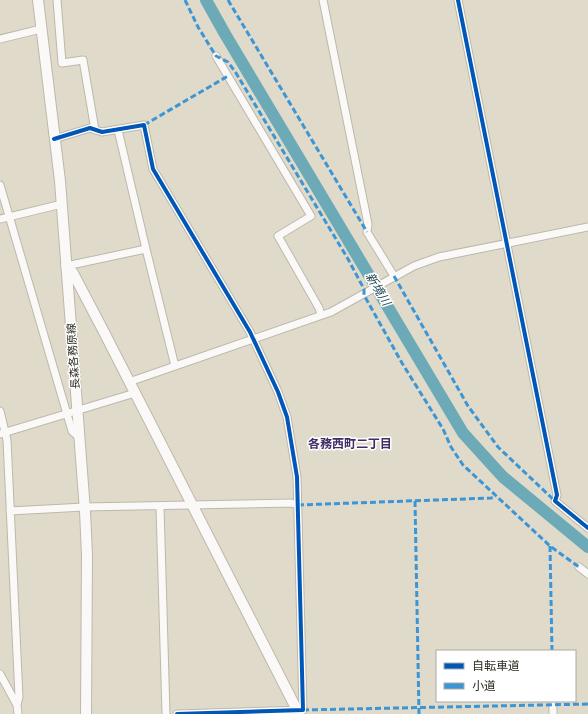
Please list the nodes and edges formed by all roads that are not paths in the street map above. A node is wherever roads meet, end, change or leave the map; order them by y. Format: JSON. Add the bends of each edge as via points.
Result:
{"nodes":[{"id":1,"x":38,"y":0,"type":"edge"},
{"id":2,"x":58,"y":0,"type":"edge"},
{"id":3,"x":323,"y":0,"type":"edge"},
{"id":4,"x":458,"y":0,"type":"edge"},
{"id":5,"x":41,"y":29,"type":"junction"},
{"id":6,"x":0,"y":39,"type":"edge"},
{"id":7,"x":216,"y":56,"type":"dead end"},
{"id":8,"x":95,"y":130,"type":"junction"},
{"id":9,"x":118,"y":130,"type":"junction"},
{"id":10,"x":54,"y":138,"type":"junction"},
{"id":11,"x":0,"y":184,"type":"edge"},
{"id":12,"x":62,"y":204,"type":"junction"},
{"id":13,"x":9,"y":216,"type":"junction"},
{"id":14,"x":0,"y":219,"type":"edge"},
{"id":15,"x":588,"y":227,"type":"edge"},
{"id":16,"x":506,"y":244,"type":"junction"},
{"id":17,"x":146,"y":249,"type":"junction"},
{"id":18,"x":66,"y":266,"type":"junction"},
{"id":19,"x":394,"y":276,"type":"junction"},
{"id":20,"x":321,"y":315,"type":"junction"},
{"id":21,"x":253,"y":338,"type":"junction"},
{"id":22,"x":175,"y":366,"type":"junction"},
{"id":23,"x":129,"y":382,"type":"junction"},
{"id":24,"x":135,"y":393,"type":"junction"},
{"id":25,"x":77,"y":410,"type":"junction"},
{"id":26,"x":0,"y":411,"type":"edge"},
{"id":27,"x":66,"y":414,"type":"junction"},
{"id":28,"x":3,"y":433,"type":"edge"},
{"id":29,"x":79,"y":437,"type":"junction"},
{"id":30,"x":298,"y":505,"type":"junction"},
{"id":31,"x":192,"y":506,"type":"junction"},
{"id":32,"x":84,"y":507,"type":"junction"},
{"id":33,"x":160,"y":507,"type":"junction"},
{"id":34,"x":10,"y":511,"type":"junction"},
{"id":35,"x":588,"y":528,"type":"edge"},
{"id":36,"x":579,"y":567,"type":"dead end"},
{"id":37,"x":588,"y":574,"type":"edge"},
{"id":38,"x":0,"y":674,"type":"edge"},
{"id":39,"x":16,"y":705,"type":"junction"},
{"id":40,"x":553,"y":705,"type":"dead end"},
{"id":41,"x":298,"y":713,"type":"edge"},
{"id":42,"x":18,"y":714,"type":"edge"},
{"id":43,"x":86,"y":714,"type":"edge"},
{"id":44,"x":166,"y":714,"type":"edge"},
{"id":45,"x":177,"y":714,"type":"edge"},
{"id":46,"x":553,"y":714,"type":"edge"}],
"edges":[{"from":1,"to":5,"type":"main road","name":"長森各務原線"},
{"from":2,"to":8,"type":"street","via":[[62,63],[83,60]]},
{"from":3,"to":19,"type":"street","via":[[368,224],[367,232]]},
{"from":4,"to":16,"type":"street"},
{"from":5,"to":6,"type":"street"},
{"from":5,"to":10,"type":"main road","name":"長森各務原線"},
{"from":7,"to":20,"type":"street","via":[[311,216],[278,236]]},
{"from":8,"to":9,"type":"street"},
{"from":8,"to":10,"type":"street","via":[[90,128]]},
{"from":9,"to":17,"type":"street"},
{"from":9,"to":21,"type":"street","via":[[144,125],[153,169]]},
{"from":10,"to":12,"type":"main road","name":"長森各務原線"},
{"from":11,"to":13,"type":"street"},
{"from":12,"to":13,"type":"street"},
{"from":12,"to":18,"type":"main road","name":"長森各務原線"},
{"from":13,"to":14,"type":"street"},
{"from":13,"to":27,"type":"street"},
{"from":15,"to":16,"type":"street"},
{"from":16,"to":19,"type":"street","via":[[439,257]]},
{"from":16,"to":35,"type":"street","via":[[557,495],[555,501]]},
{"from":17,"to":18,"type":"street"},
{"from":17,"to":22,"type":"street"},
{"from":18,"to":23,"type":"main road","via":[[73,273]]},
{"from":18,"to":25,"type":"main road","name":"長森各務原線"},
{"from":19,"to":20,"type":"street","via":[[344,306]]},
{"from":20,"to":21,"type":"street"},
{"from":21,"to":22,"type":"street"},
{"from":21,"to":30,"type":"street","via":[[287,417],[297,477]]},
{"from":22,"to":23,"type":"street"},
{"from":23,"to":24,"type":"main road"},
{"from":24,"to":25,"type":"street"},
{"from":24,"to":31,"type":"main road"},
{"from":25,"to":27,"type":"street"},
{"from":25,"to":29,"type":"main road","name":"長森各務原線"},
{"from":26,"to":28,"type":"street"},
{"from":27,"to":28,"type":"street"},
{"from":27,"to":29,"type":"street","via":[[72,430]]},
{"from":28,"to":34,"type":"street"},
{"from":29,"to":32,"type":"main road","name":"長森各務原線"},
{"from":30,"to":31,"type":"street","via":[[291,503]]},
{"from":30,"to":41,"type":"street","via":[[303,710]]},
{"from":31,"to":33,"type":"street"},
{"from":31,"to":41,"type":"main road"},
{"from":32,"to":33,"type":"street"},
{"from":32,"to":34,"type":"street"},
{"from":32,"to":43,"type":"main road","name":"長森各務原線","via":[[87,555]]},
{"from":33,"to":44,"type":"street"},
{"from":34,"to":39,"type":"street","via":[[19,697]]},
{"from":36,"to":37,"type":"street"},
{"from":38,"to":39,"type":"street"},
{"from":39,"to":42,"type":"street"},
{"from":40,"to":46,"type":"street"},
{"from":41,"to":45,"type":"street"}]}
